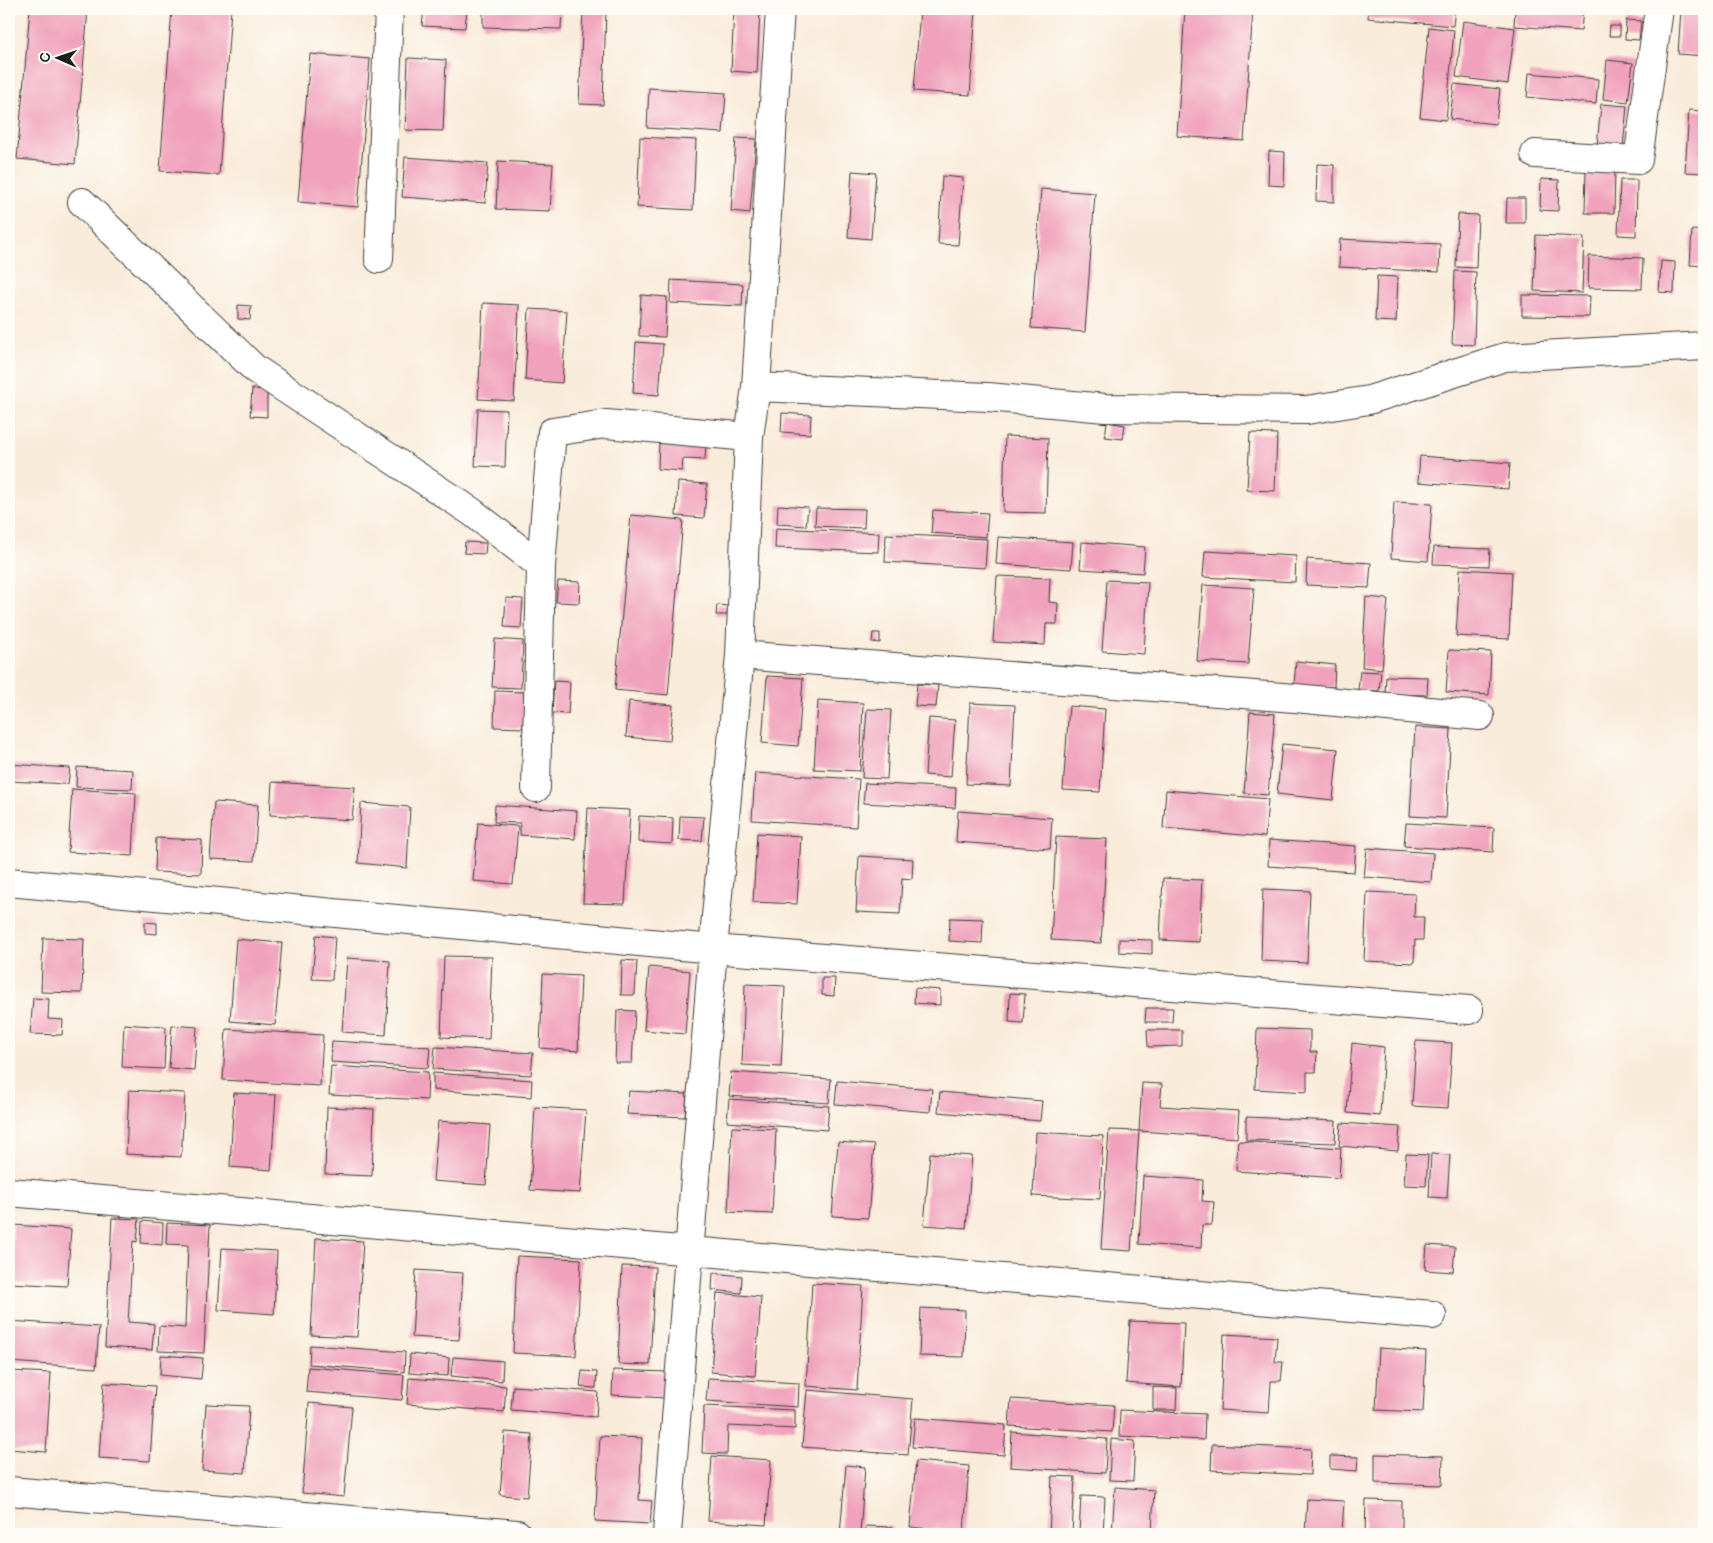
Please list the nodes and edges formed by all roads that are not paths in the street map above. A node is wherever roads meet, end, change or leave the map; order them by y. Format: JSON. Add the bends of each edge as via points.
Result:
{"nodes":[{"id":1,"x":389,"y":9,"type":"edge"},
{"id":2,"x":780,"y":9,"type":"edge"},
{"id":3,"x":1659,"y":9,"type":"edge"},
{"id":4,"x":1535,"y":154,"type":"dead end"},
{"id":5,"x":82,"y":202,"type":"dead end"},
{"id":6,"x":379,"y":259,"type":"dead end"},
{"id":7,"x":1704,"y":346,"type":"edge"},
{"id":8,"x":756,"y":387,"type":"junction"},
{"id":9,"x":749,"y":437,"type":"junction"},
{"id":10,"x":541,"y":566,"type":"junction"},
{"id":11,"x":740,"y":655,"type":"junction"},
{"id":12,"x":1480,"y":716,"type":"dead end"},
{"id":13,"x":536,"y":788,"type":"dead end"},
{"id":14,"x":9,"y":882,"type":"edge"},
{"id":15,"x":713,"y":948,"type":"junction"},
{"id":16,"x":1469,"y":1010,"type":"dead end"},
{"id":17,"x":9,"y":1192,"type":"edge"},
{"id":18,"x":690,"y":1250,"type":"junction"},
{"id":19,"x":1432,"y":1315,"type":"dead end"},
{"id":20,"x":9,"y":1491,"type":"edge"},
{"id":21,"x":517,"y":1534,"type":"edge"},
{"id":22,"x":667,"y":1534,"type":"edge"}],
"edges":[{"from":1,"to":6,"type":"street"},
{"from":2,"to":8,"type":"street"},
{"from":3,"to":4,"type":"street","via":[[1638,160]]},
{"from":5,"to":10,"type":"street","via":[[255,369],[472,512]]},
{"from":7,"to":8,"type":"street","via":[[1505,357],[1369,400],[1307,410],[1105,408],[988,397]]},
{"from":8,"to":9,"type":"street"},
{"from":9,"to":10,"type":"street","via":[[606,424],[552,432]]},
{"from":9,"to":11,"type":"street"},
{"from":10,"to":13,"type":"street"},
{"from":11,"to":12,"type":"street","via":[[1295,698]]},
{"from":11,"to":15,"type":"street"},
{"from":14,"to":15,"type":"street"},
{"from":15,"to":16,"type":"street"},
{"from":15,"to":18,"type":"street"},
{"from":17,"to":18,"type":"street"},
{"from":18,"to":19,"type":"street"},
{"from":18,"to":22,"type":"street"},
{"from":20,"to":21,"type":"street"}]}
